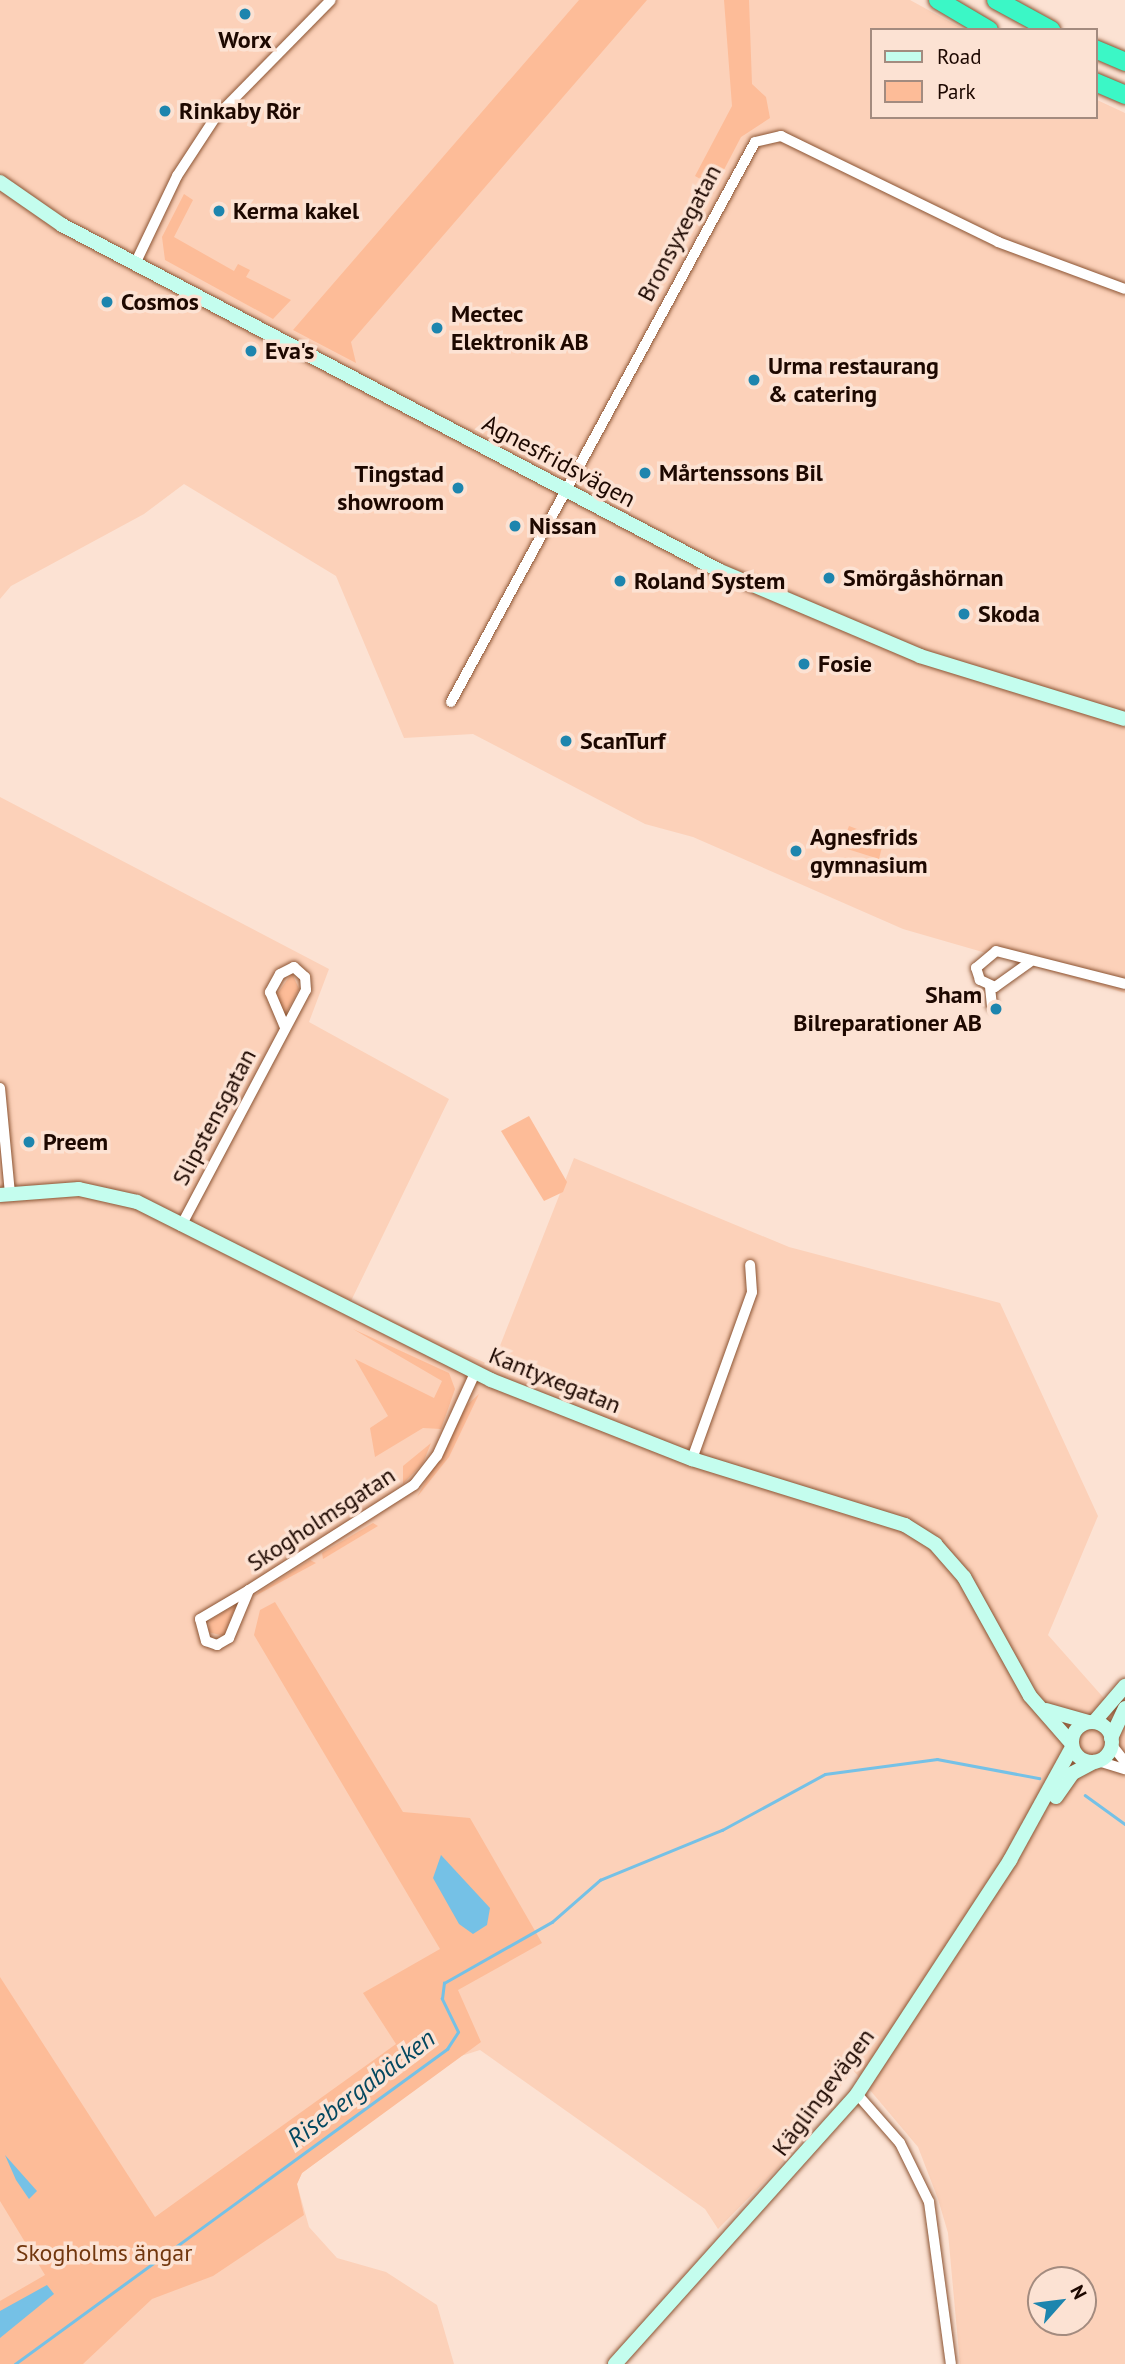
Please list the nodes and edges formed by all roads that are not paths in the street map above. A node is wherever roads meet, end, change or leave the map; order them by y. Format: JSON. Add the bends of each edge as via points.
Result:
{"nodes":[{"id":1,"x":331,"y":0,"type":"edge"},
{"id":2,"x":938,"y":0,"type":"edge"},
{"id":3,"x":996,"y":0,"type":"edge"},
{"id":4,"x":986,"y":28,"type":"edge"},
{"id":5,"x":1047,"y":28,"type":"edge"},
{"id":6,"x":1097,"y":50,"type":"edge"},
{"id":7,"x":1125,"y":62,"type":"edge"},
{"id":8,"x":1097,"y":83,"type":"edge"},
{"id":9,"x":1125,"y":95,"type":"edge"},
{"id":10,"x":0,"y":182,"type":"edge"},
{"id":11,"x":135,"y":264,"type":"junction"},
{"id":12,"x":1125,"y":289,"type":"edge"},
{"id":13,"x":567,"y":490,"type":"junction"},
{"id":14,"x":451,"y":702,"type":"dead end"},
{"id":15,"x":1125,"y":719,"type":"edge"},
{"id":16,"x":1030,"y":962,"type":"junction"},
{"id":17,"x":1125,"y":984,"type":"edge"},
{"id":18,"x":990,"y":987,"type":"junction"},
{"id":19,"x":992,"y":1006,"type":"dead end"},
{"id":20,"x":285,"y":1027,"type":"junction"},
{"id":21,"x":0,"y":1088,"type":"edge"},
{"id":22,"x":5,"y":1195,"type":"edge"},
{"id":23,"x":181,"y":1226,"type":"junction"},
{"id":24,"x":750,"y":1265,"type":"dead end"},
{"id":25,"x":475,"y":1373,"type":"junction"},
{"id":26,"x":692,"y":1459,"type":"junction"},
{"id":27,"x":249,"y":1590,"type":"junction"},
{"id":28,"x":1125,"y":1686,"type":"edge"},
{"id":29,"x":1030,"y":1696,"type":"junction"},
{"id":30,"x":1125,"y":1708,"type":"edge"},
{"id":31,"x":1091,"y":1722,"type":"junction"},
{"id":32,"x":1111,"y":1741,"type":"junction"},
{"id":33,"x":1072,"y":1746,"type":"junction"},
{"id":34,"x":1096,"y":1761,"type":"junction"},
{"id":35,"x":1125,"y":1762,"type":"edge"},
{"id":36,"x":1125,"y":1769,"type":"edge"},
{"id":37,"x":1010,"y":1860,"type":"junction"},
{"id":38,"x":857,"y":2094,"type":"junction"},
{"id":39,"x":617,"y":2364,"type":"edge"},
{"id":40,"x":951,"y":2364,"type":"edge"}],
"edges":[{"from":1,"to":11,"type":"street","via":[[215,118],[177,176]]},
{"from":2,"to":4,"type":"highway"},
{"from":3,"to":5,"type":"highway"},
{"from":6,"to":7,"type":"highway"},
{"from":8,"to":9,"type":"highway"},
{"from":10,"to":11,"type":"main road","name":"Agnesfridsvägen"},
{"from":11,"to":13,"type":"main road","name":"Agnesfridsvägen"},
{"from":12,"to":13,"type":"street","name":"Bronsyxegatan","via":[[998,242],[790,140],[763,137],[740,162]]},
{"from":13,"to":14,"type":"street","name":"Bronsyxegatan"},
{"from":13,"to":15,"type":"main road","name":"Agnesfridsvägen","via":[[844,626]]},
{"from":16,"to":17,"type":"street"},
{"from":16,"to":18,"type":"street"},
{"from":16,"to":18,"type":"street","via":[[996,951],[984,955],[976,968]]},
{"from":18,"to":19,"type":"street"},
{"from":20,"to":20,"type":"street","name":"Slipstensgatan","via":[[306,989],[303,972],[295,967],[280,974],[270,992]]},
{"from":20,"to":23,"type":"street","name":"Slipstensgatan"},
{"from":21,"to":22,"type":"street"},
{"from":22,"to":23,"type":"main road","name":"Kantyxegatan","via":[[95,1191]]},
{"from":23,"to":25,"type":"main road","name":"Kantyxegatan"},
{"from":24,"to":26,"type":"street","via":[[752,1292]]},
{"from":25,"to":26,"type":"main road","name":"Kantyxegatan"},
{"from":25,"to":27,"type":"street","name":"Skogholmsgatan","via":[[437,1456],[403,1495]]},
{"from":26,"to":29,"type":"main road","name":"Kantyxegatan","via":[[887,1518],[927,1538],[964,1577]]},
{"from":27,"to":27,"type":"street","name":"Skogholmsgatan","via":[[229,1638],[217,1645],[206,1641],[200,1619]]},
{"from":28,"to":31,"type":"main road"},
{"from":29,"to":31,"type":"main road","name":"Kantyxegatan","via":[[1057,1717]]},
{"from":29,"to":33,"type":"main road","name":"Kantyxegatan"},
{"from":30,"to":32,"type":"main road"},
{"from":31,"to":32,"type":"main road"},
{"from":31,"to":33,"type":"main road","via":[[1078,1727]]},
{"from":32,"to":34,"type":"main road"},
{"from":32,"to":35,"type":"street"},
{"from":33,"to":34,"type":"main road","via":[[1082,1759]]},
{"from":33,"to":37,"type":"main road","name":"Käglingevägen"},
{"from":34,"to":36,"type":"street"},
{"from":34,"to":37,"type":"main road","name":"Käglingevägen","via":[[1073,1773]]},
{"from":37,"to":38,"type":"main road","name":"Käglingevägen"},
{"from":38,"to":39,"type":"main road","name":"Käglingevägen"},
{"from":38,"to":40,"type":"street","via":[[900,2143],[929,2202]]}]}
